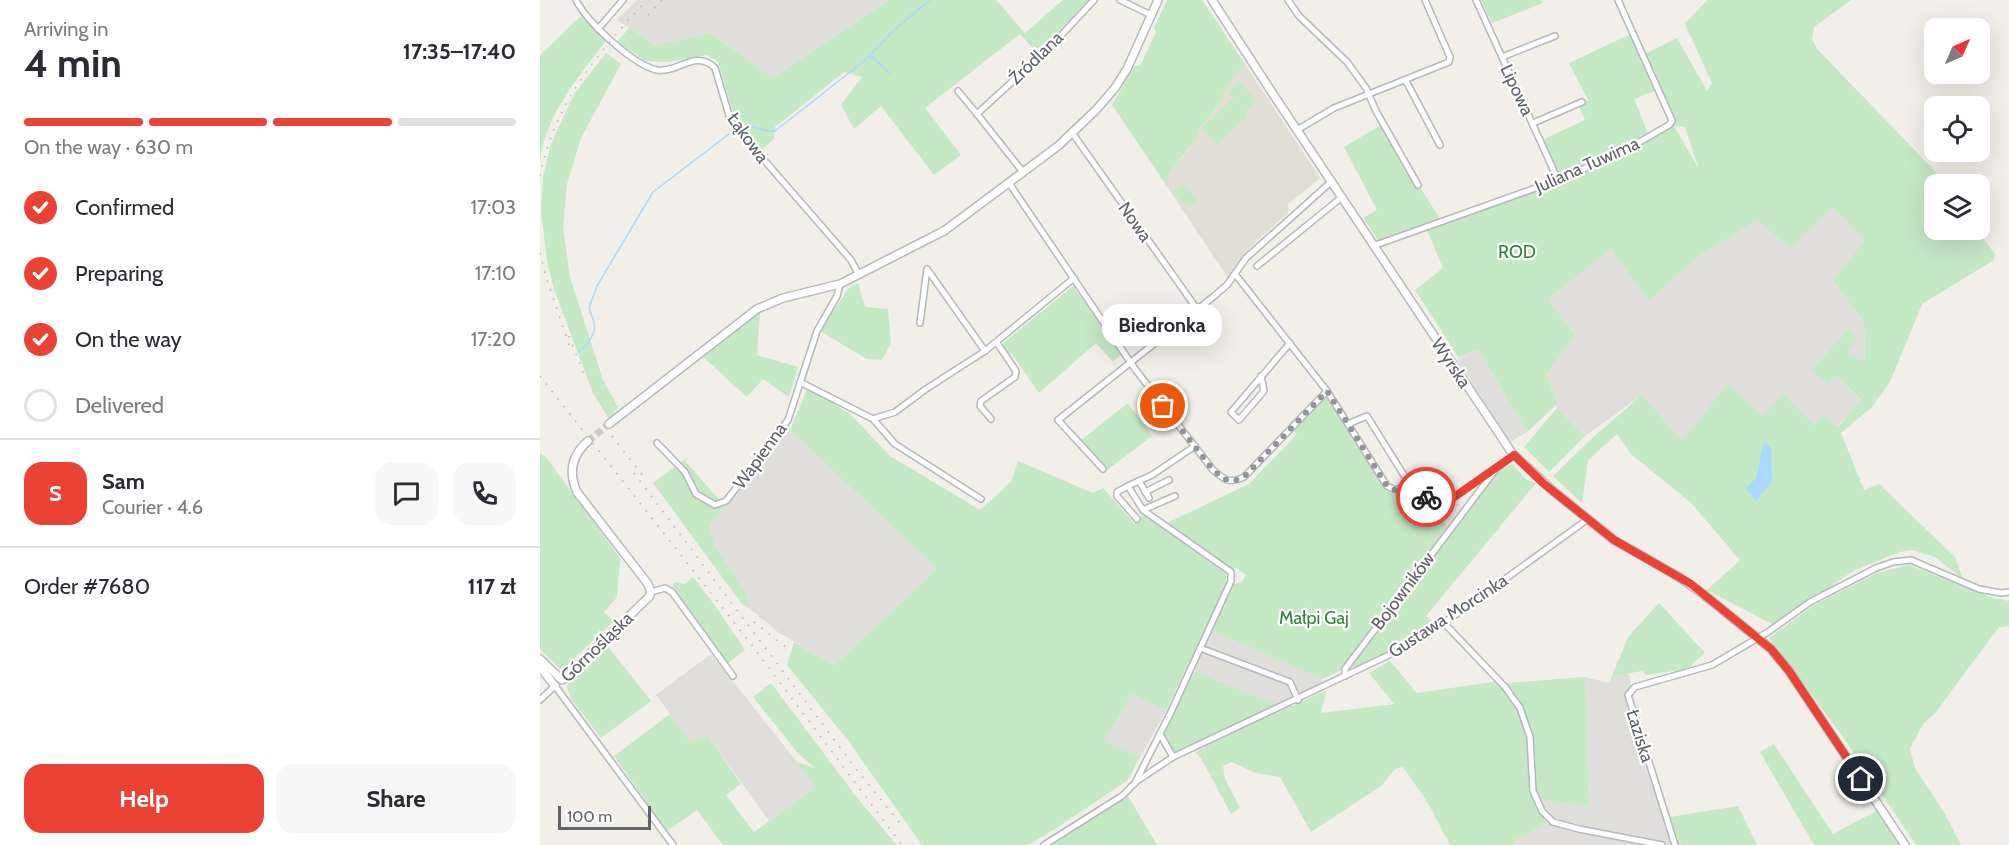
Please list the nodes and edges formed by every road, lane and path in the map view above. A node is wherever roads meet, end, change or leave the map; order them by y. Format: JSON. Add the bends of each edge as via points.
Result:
{"nodes":[{"id":1,"x":576,"y":0,"type":"edge"},
{"id":2,"x":623,"y":0,"type":"edge"},
{"id":3,"x":1094,"y":0,"type":"edge"},
{"id":4,"x":1120,"y":0,"type":"edge"},
{"id":5,"x":1158,"y":0,"type":"edge"},
{"id":6,"x":1212,"y":0,"type":"edge"},
{"id":7,"x":1288,"y":0,"type":"edge"},
{"id":8,"x":1425,"y":0,"type":"edge"},
{"id":9,"x":1476,"y":0,"type":"edge"},
{"id":10,"x":1618,"y":0,"type":"edge"},
{"id":11,"x":1151,"y":15,"type":"junction"},
{"id":12,"x":598,"y":28,"type":"junction"},
{"id":13,"x":1555,"y":36,"type":"dead end"},
{"id":14,"x":1502,"y":57,"type":"junction"},
{"id":15,"x":1406,"y":81,"type":"junction"},
{"id":16,"x":958,"y":91,"type":"dead end"},
{"id":17,"x":1368,"y":96,"type":"junction"},
{"id":18,"x":1582,"y":102,"type":"dead end"},
{"id":19,"x":977,"y":114,"type":"junction"},
{"id":20,"x":1533,"y":123,"type":"junction"},
{"id":21,"x":1297,"y":130,"type":"junction"},
{"id":22,"x":1072,"y":134,"type":"junction"},
{"id":23,"x":1440,"y":145,"type":"dead end"},
{"id":24,"x":1023,"y":172,"type":"junction"},
{"id":25,"x":1558,"y":180,"type":"junction"},
{"id":26,"x":1332,"y":181,"type":"junction"},
{"id":27,"x":1008,"y":183,"type":"junction"},
{"id":28,"x":1418,"y":185,"type":"dead end"},
{"id":29,"x":1342,"y":197,"type":"junction"},
{"id":30,"x":1373,"y":246,"type":"junction"},
{"id":31,"x":1257,"y":266,"type":"dead end"},
{"id":32,"x":1235,"y":274,"type":"junction"},
{"id":33,"x":860,"y":275,"type":"junction"},
{"id":34,"x":1074,"y":278,"type":"junction"},
{"id":35,"x":840,"y":284,"type":"junction"},
{"id":36,"x":1197,"y":309,"type":"junction"},
{"id":37,"x":920,"y":323,"type":"dead end"},
{"id":38,"x":997,"y":343,"type":"junction"},
{"id":39,"x":1290,"y":343,"type":"junction"},
{"id":40,"x":985,"y":351,"type":"junction"},
{"id":41,"x":1131,"y":361,"type":"junction"},
{"id":42,"x":1261,"y":376,"type":"junction"},
{"id":43,"x":800,"y":382,"type":"junction"},
{"id":44,"x":1327,"y":391,"type":"junction"},
{"id":45,"x":873,"y":419,"type":"junction"},
{"id":46,"x":991,"y":419,"type":"dead end"},
{"id":47,"x":609,"y":424,"type":"tunnel mouth"},
{"id":48,"x":1348,"y":424,"type":"junction"},
{"id":49,"x":588,"y":441,"type":"tunnel mouth"},
{"id":50,"x":657,"y":443,"type":"dead end"},
{"id":51,"x":1195,"y":446,"type":"junction"},
{"id":52,"x":1514,"y":455,"type":"junction"},
{"id":53,"x":1103,"y":469,"type":"dead end"},
{"id":54,"x":1497,"y":469,"type":"junction"},
{"id":55,"x":1169,"y":480,"type":"dead end"},
{"id":56,"x":1139,"y":481,"type":"junction"},
{"id":57,"x":1410,"y":484,"type":"junction"},
{"id":58,"x":1128,"y":486,"type":"junction"},
{"id":59,"x":1175,"y":496,"type":"dead end"},
{"id":60,"x":981,"y":499,"type":"dead end"},
{"id":61,"x":1143,"y":510,"type":"junction"},
{"id":62,"x":1137,"y":519,"type":"dead end"},
{"id":63,"x":1588,"y":519,"type":"junction"},
{"id":64,"x":651,"y":592,"type":"junction"},
{"id":65,"x":2009,"y":592,"type":"edge"},
{"id":66,"x":1444,"y":622,"type":"junction"},
{"id":67,"x":1758,"y":638,"type":"junction"},
{"id":68,"x":1200,"y":648,"type":"junction"},
{"id":69,"x":540,"y":659,"type":"edge"},
{"id":70,"x":540,"y":667,"type":"edge"},
{"id":71,"x":733,"y":676,"type":"dead end"},
{"id":72,"x":1346,"y":676,"type":"junction"},
{"id":73,"x":562,"y":680,"type":"junction"},
{"id":74,"x":555,"y":686,"type":"junction"},
{"id":75,"x":1299,"y":699,"type":"junction"},
{"id":76,"x":540,"y":700,"type":"edge"},
{"id":77,"x":567,"y":701,"type":"junction"},
{"id":78,"x":1160,"y":734,"type":"junction"},
{"id":79,"x":1173,"y":757,"type":"junction"},
{"id":80,"x":1134,"y":783,"type":"junction"},
{"id":81,"x":673,"y":845,"type":"edge"},
{"id":82,"x":1044,"y":845,"type":"edge"},
{"id":83,"x":1662,"y":845,"type":"edge"},
{"id":84,"x":1675,"y":845,"type":"edge"},
{"id":85,"x":1905,"y":845,"type":"edge"}],
"edges":[{"from":1,"to":12,"type":"street","name":"Łąkowa"},
{"from":2,"to":12,"type":"street"},
{"from":3,"to":19,"type":"street","name":"Źródlana"},
{"from":4,"to":11,"type":"street"},
{"from":5,"to":11,"type":"street"},
{"from":6,"to":21,"type":"street","name":"Wyrska"},
{"from":7,"to":17,"type":"street","via":[[1299,16],[1341,53]]},
{"from":8,"to":15,"type":"street","via":[[1449,62]]},
{"from":9,"to":14,"type":"street","name":"Lipowa"},
{"from":10,"to":25,"type":"street","name":"Juliana Tuwima","via":[[1672,121],[1622,152]]},
{"from":11,"to":22,"type":"street","via":[[1115,88]]},
{"from":12,"to":33,"type":"street","name":"Łąkowa","via":[[621,49],[658,70],[700,60],[709,62],[715,68],[731,122]]},
{"from":13,"to":14,"type":"street","name":"Lipowa"},
{"from":14,"to":20,"type":"street","name":"Lipowa"},
{"from":15,"to":17,"type":"street"},
{"from":15,"to":23,"type":"street"},
{"from":16,"to":19,"type":"street"},
{"from":17,"to":21,"type":"street","via":[[1334,108]]},
{"from":17,"to":28,"type":"street"},
{"from":18,"to":20,"type":"street","name":"Lipowa"},
{"from":19,"to":24,"type":"street"},
{"from":20,"to":25,"type":"street","name":"Lipowa"},
{"from":21,"to":26,"type":"street","name":"Wyrska"},
{"from":22,"to":24,"type":"street"},
{"from":22,"to":36,"type":"street","name":"Nowa"},
{"from":24,"to":27,"type":"street"},
{"from":25,"to":30,"type":"street","name":"Juliana Tuwima"},
{"from":26,"to":29,"type":"street","name":"Wyrska"},
{"from":26,"to":32,"type":"street","via":[[1246,258]]},
{"from":27,"to":33,"type":"street","via":[[944,231]]},
{"from":27,"to":34,"type":"street"},
{"from":29,"to":30,"type":"street","name":"Wyrska"},
{"from":29,"to":31,"type":"street"},
{"from":30,"to":52,"type":"street","name":"Wyrska"},
{"from":32,"to":36,"type":"street"},
{"from":32,"to":39,"type":"street"},
{"from":33,"to":35,"type":"street"},
{"from":34,"to":38,"type":"street"},
{"from":34,"to":41,"type":"street"},
{"from":35,"to":43,"type":"street","name":"Wapienna","via":[[817,331]]},
{"from":35,"to":47,"type":"street","via":[[783,297],[757,309]]},
{"from":36,"to":41,"type":"street"},
{"from":37,"to":40,"type":"street","via":[[927,269]]},
{"from":38,"to":40,"type":"street"},
{"from":38,"to":46,"type":"street","via":[[1016,370],[1015,376],[981,401],[980,406]]},
{"from":39,"to":42,"type":"street"},
{"from":39,"to":44,"type":"street"},
{"from":40,"to":45,"type":"street","via":[[895,412]]},
{"from":41,"to":51,"type":"street"},
{"from":41,"to":53,"type":"street","via":[[1058,420]]},
{"from":42,"to":42,"type":"street","via":[[1231,412],[1239,420],[1264,391]]},
{"from":43,"to":45,"type":"street"},
{"from":43,"to":50,"type":"street","name":"Wapienna","via":[[788,420],[726,501],[715,505],[696,494],[685,472]]},
{"from":44,"to":48,"type":"street"},
{"from":44,"to":51,"type":"street","via":[[1244,477],[1224,479]]},
{"from":45,"to":60,"type":"street","via":[[895,444]]},
{"from":48,"to":57,"type":"street","via":[[1387,486],[1395,490]]},
{"from":48,"to":57,"type":"street","via":[[1367,416]]},
{"from":49,"to":64,"type":"street","via":[[574,458],[573,484]]},
{"from":51,"to":56,"type":"street"},
{"from":52,"to":54,"type":"street","name":"Bojowników"},
{"from":52,"to":63,"type":"street","name":"Wyrska"},
{"from":54,"to":57,"type":"street","via":[[1440,507]]},
{"from":54,"to":72,"type":"street","name":"Bojowników","via":[[1345,669]]},
{"from":55,"to":56,"type":"street","via":[[1147,495]]},
{"from":56,"to":58,"type":"street"},
{"from":58,"to":61,"type":"street"},
{"from":58,"to":62,"type":"street","via":[[1117,496]]},
{"from":59,"to":61,"type":"street"},
{"from":61,"to":68,"type":"street","via":[[1231,572],[1231,581]]},
{"from":63,"to":66,"type":"street","name":"Gustawa Morcinka"},
{"from":63,"to":67,"type":"street","name":"Wyrska","via":[[1624,546],[1691,584]]},
{"from":64,"to":71,"type":"street","via":[[665,588],[672,592]]},
{"from":64,"to":73,"type":"street","name":"Górnośląska"},
{"from":65,"to":67,"type":"street","via":[[1979,589],[1911,560],[1893,562],[1810,602]]},
{"from":66,"to":72,"type":"street","name":"Gustawa Morcinka","via":[[1408,646]]},
{"from":66,"to":83,"type":"street","via":[[1520,708],[1530,737],[1533,791],[1542,811],[1553,822],[1570,827]]},
{"from":67,"to":84,"type":"street","name":"Łaziska","via":[[1712,665],[1635,687],[1628,695]]},
{"from":67,"to":85,"type":"street","name":"Wyrska","via":[[1789,671]]},
{"from":68,"to":75,"type":"street","via":[[1290,682]]},
{"from":68,"to":78,"type":"street"},
{"from":69,"to":73,"type":"street"},
{"from":70,"to":74,"type":"street"},
{"from":72,"to":75,"type":"street","name":"Gustawa Morcinka"},
{"from":73,"to":74,"type":"street","name":"Górnośląska"},
{"from":73,"to":77,"type":"street"},
{"from":74,"to":76,"type":"street","name":"Górnośląska"},
{"from":74,"to":77,"type":"street"},
{"from":75,"to":79,"type":"street","name":"Gustawa Morcinka"},
{"from":77,"to":81,"type":"street"},
{"from":78,"to":79,"type":"street"},
{"from":78,"to":80,"type":"street"},
{"from":79,"to":80,"type":"street","name":"Gustawa Morcinka"},
{"from":80,"to":82,"type":"street","via":[[1122,796]]}]}
